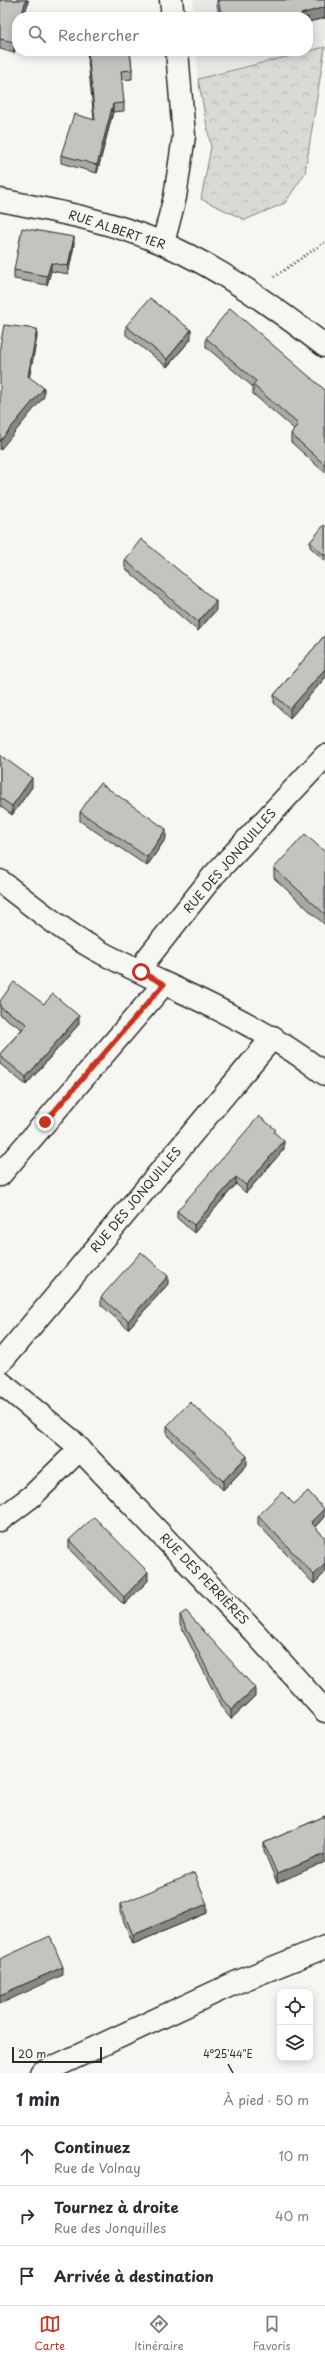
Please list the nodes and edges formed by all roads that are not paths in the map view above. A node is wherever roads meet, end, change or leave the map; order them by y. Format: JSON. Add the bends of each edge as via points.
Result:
{"nodes":[{"id":1,"x":171,"y":0,"type":"edge"},
{"id":2,"x":172,"y":12,"type":"edge"},
{"id":3,"x":177,"y":56,"type":"edge"},
{"id":4,"x":0,"y":200,"type":"edge"},
{"id":5,"x":163,"y":243,"type":"junction"},
{"id":6,"x":325,"y":346,"type":"edge"},
{"id":7,"x":325,"y":756,"type":"edge"},
{"id":8,"x":0,"y":881,"type":"edge"},
{"id":9,"x":141,"y":972,"type":"junction"},
{"id":10,"x":164,"y":984,"type":"junction"},
{"id":11,"x":273,"y":1037,"type":"junction"},
{"id":12,"x":325,"y":1074,"type":"edge"},
{"id":13,"x":0,"y":1175,"type":"edge"},
{"id":14,"x":0,"y":1363,"type":"edge"},
{"id":15,"x":0,"y":1382,"type":"edge"},
{"id":16,"x":80,"y":1449,"type":"junction"},
{"id":17,"x":0,"y":1520,"type":"edge"},
{"id":18,"x":325,"y":1711,"type":"edge"},
{"id":19,"x":325,"y":1947,"type":"edge"},
{"id":20,"x":41,"y":2073,"type":"edge"}],
"edges":[{"from":1,"to":2,"type":"street"},
{"from":3,"to":5,"type":"street","via":[[184,136],[175,197]]},
{"from":4,"to":5,"type":"street","name":"RUE ALBERT 1ER","via":[[71,215]]},
{"from":5,"to":6,"type":"street","name":"RUE ALBERT 1ER","via":[[205,264],[251,292]]},
{"from":7,"to":9,"type":"street","name":"RUE DES JONQUILLES","via":[[214,876],[147,959]]},
{"from":8,"to":9,"type":"street","via":[[59,926],[103,953]]},
{"from":9,"to":10,"type":"street"},
{"from":10,"to":11,"type":"street","via":[[235,1015]]},
{"from":10,"to":13,"type":"street"},
{"from":11,"to":12,"type":"street"},
{"from":11,"to":14,"type":"street","name":"RUE DES JONQUILLES"},
{"from":15,"to":16,"type":"street","name":"RUE DES PERRIÈRES"},
{"from":16,"to":17,"type":"street","via":[[32,1496]]},
{"from":16,"to":18,"type":"street","name":"RUE DES PERRIÈRES","via":[[255,1633]]},
{"from":19,"to":20,"type":"street","via":[[235,1983]]}]}
